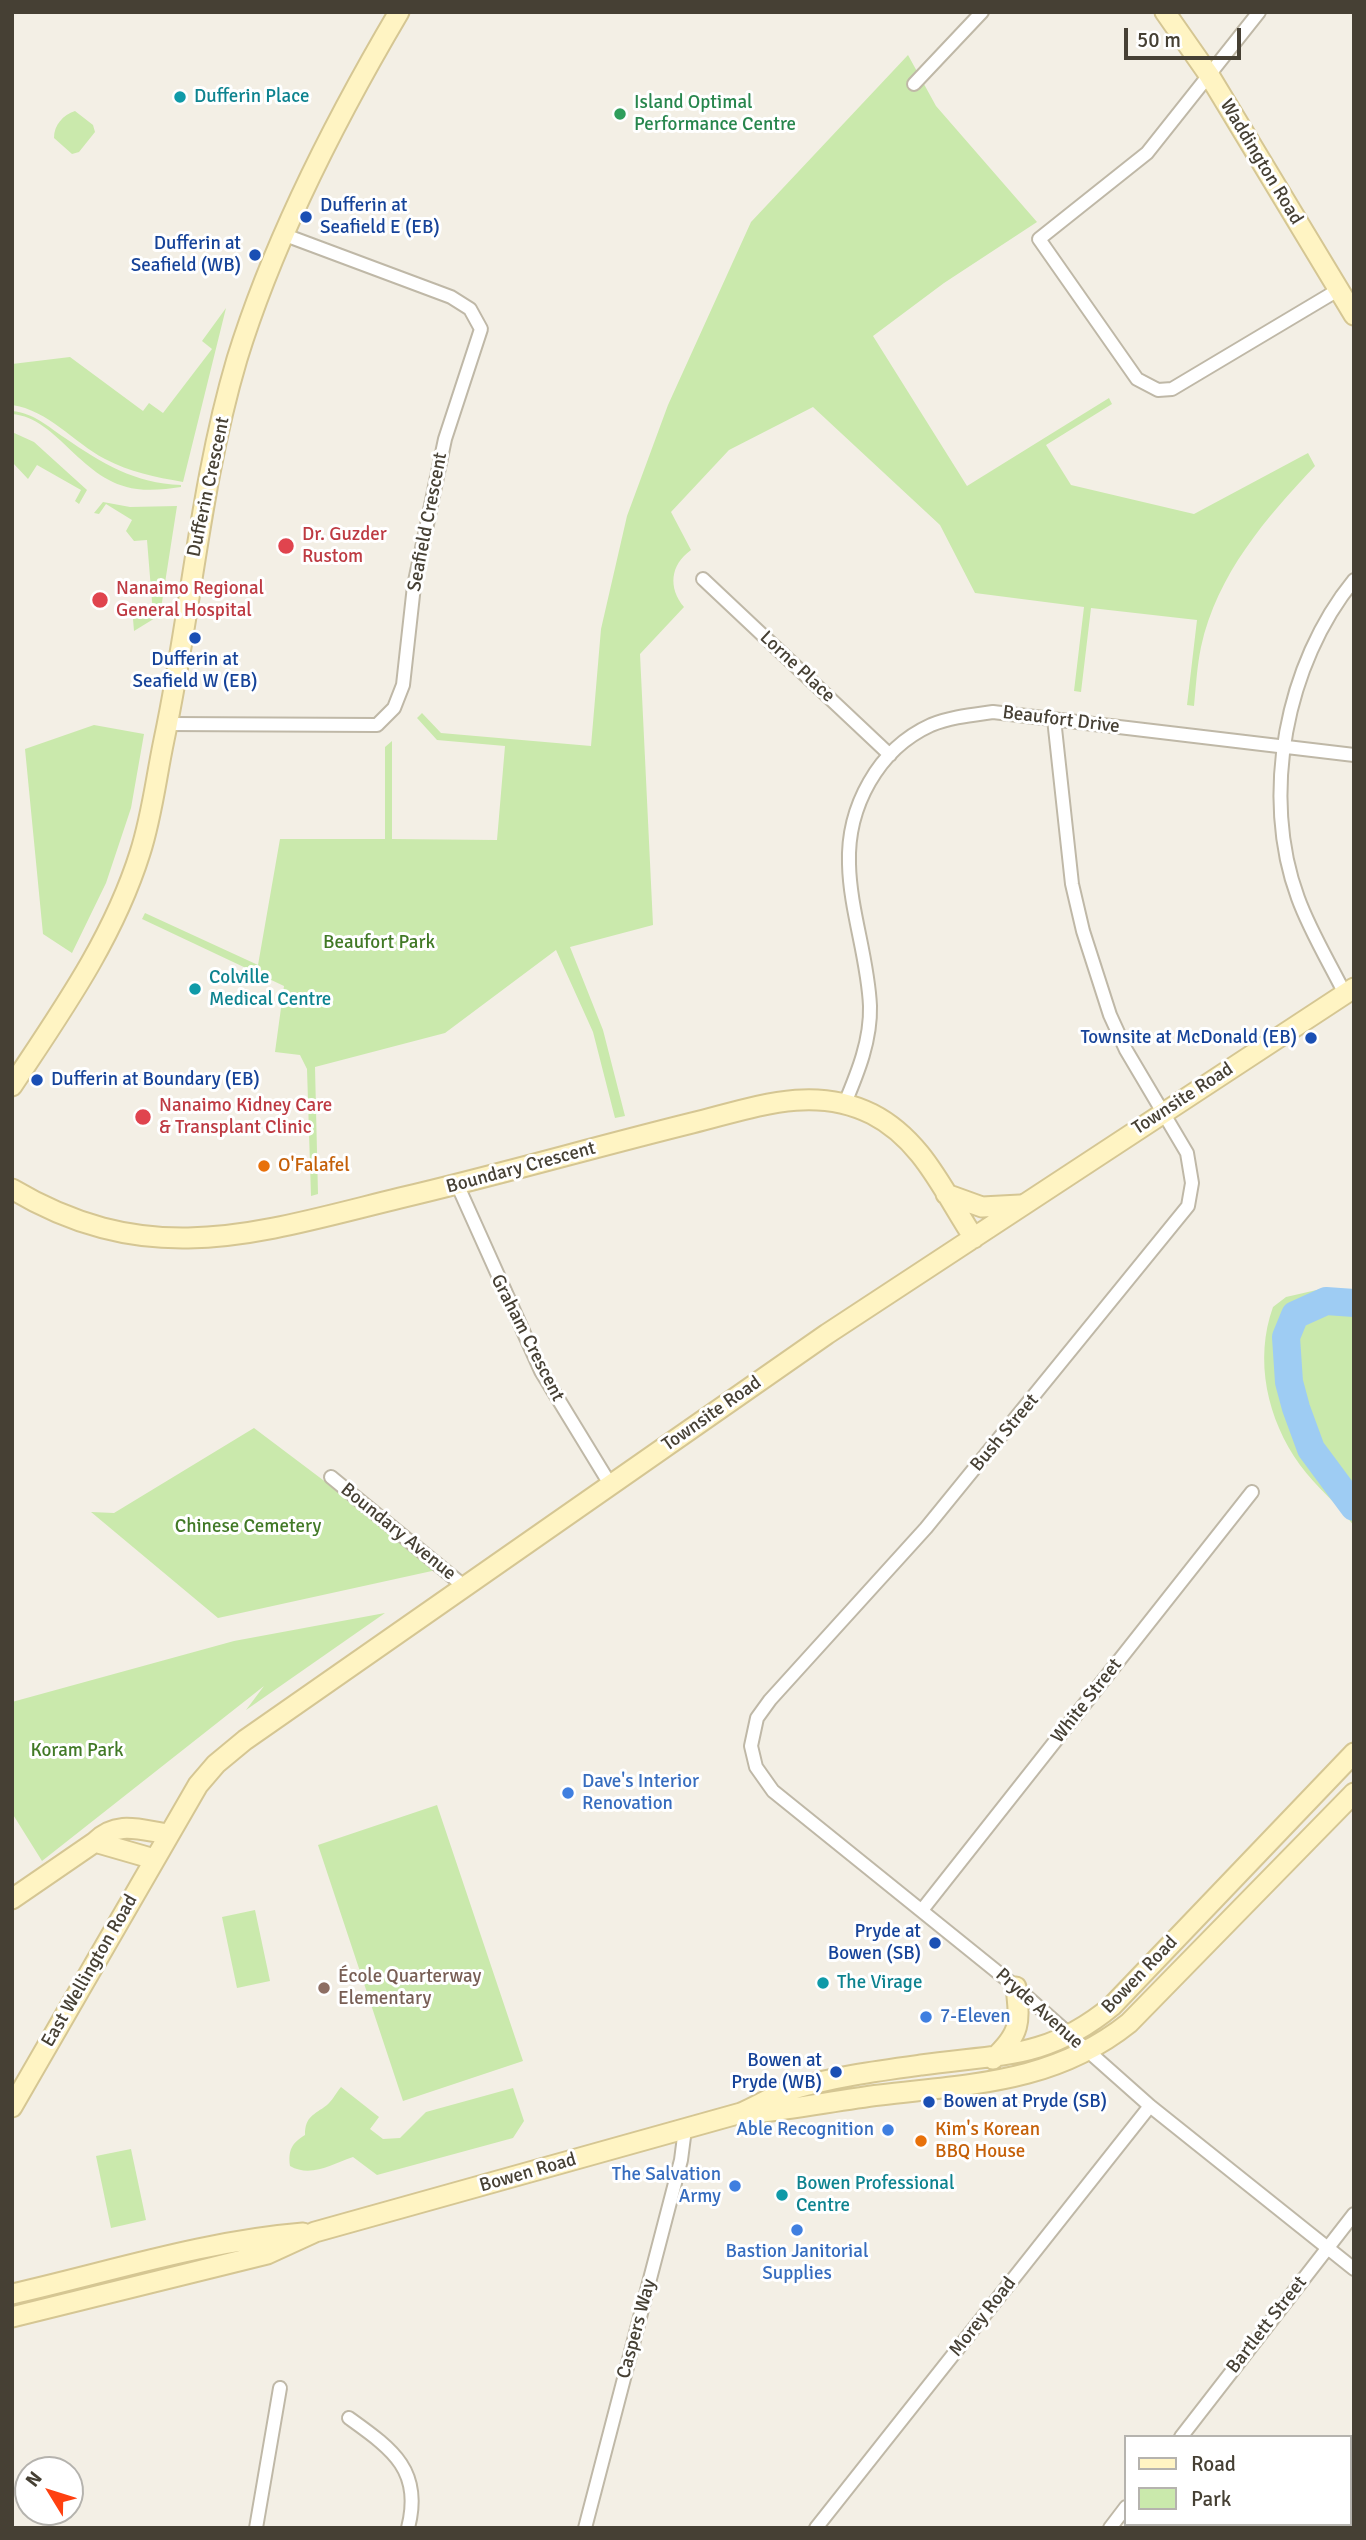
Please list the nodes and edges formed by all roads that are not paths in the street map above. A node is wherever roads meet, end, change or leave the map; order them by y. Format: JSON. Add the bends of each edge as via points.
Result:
{"nodes":[{"id":1,"x":399,"y":12,"type":"edge"},
{"id":2,"x":982,"y":12,"type":"edge"},
{"id":3,"x":1165,"y":12,"type":"edge"},
{"id":4,"x":1259,"y":12,"type":"edge"},
{"id":5,"x":1209,"y":75,"type":"junction"},
{"id":6,"x":914,"y":84,"type":"dead end"},
{"id":7,"x":285,"y":234,"type":"junction"},
{"id":8,"x":1338,"y":290,"type":"junction"},
{"id":9,"x":1354,"y":315,"type":"edge"},
{"id":10,"x":703,"y":579,"type":"dead end"},
{"id":11,"x":1354,"y":580,"type":"edge"},
{"id":12,"x":1054,"y":719,"type":"junction"},
{"id":13,"x":168,"y":724,"type":"junction"},
{"id":14,"x":1284,"y":747,"type":"junction"},
{"id":15,"x":890,"y":755,"type":"junction"},
{"id":16,"x":1354,"y":755,"type":"edge"},
{"id":17,"x":1349,"y":991,"type":"edge"},
{"id":18,"x":12,"y":1086,"type":"edge"},
{"id":19,"x":845,"y":1103,"type":"junction"},
{"id":20,"x":1161,"y":1112,"type":"junction"},
{"id":21,"x":457,"y":1185,"type":"junction"},
{"id":22,"x":12,"y":1189,"type":"edge"},
{"id":23,"x":946,"y":1194,"type":"junction"},
{"id":24,"x":1023,"y":1205,"type":"junction"},
{"id":25,"x":974,"y":1238,"type":"junction"},
{"id":26,"x":331,"y":1477,"type":"dead end"},
{"id":27,"x":610,"y":1484,"type":"junction"},
{"id":28,"x":1252,"y":1492,"type":"dead end"},
{"id":29,"x":465,"y":1587,"type":"junction"},
{"id":30,"x":752,"y":1733,"type":"joint"},
{"id":31,"x":1354,"y":1754,"type":"edge"},
{"id":32,"x":1354,"y":1793,"type":"edge"},
{"id":33,"x":168,"y":1834,"type":"junction"},
{"id":34,"x":95,"y":1842,"type":"junction"},
{"id":35,"x":154,"y":1859,"type":"junction"},
{"id":36,"x":12,"y":1899,"type":"edge"},
{"id":37,"x":922,"y":1910,"type":"junction"},
{"id":38,"x":1016,"y":1987,"type":"junction"},
{"id":39,"x":1068,"y":2034,"type":"junction"},
{"id":40,"x":1086,"y":2051,"type":"junction"},
{"id":41,"x":993,"y":2059,"type":"junction"},
{"id":42,"x":1150,"y":2106,"type":"junction"},
{"id":43,"x":12,"y":2107,"type":"edge"},
{"id":44,"x":741,"y":2113,"type":"junction"},
{"id":45,"x":685,"y":2129,"type":"junction"},
{"id":46,"x":1354,"y":2214,"type":"edge"},
{"id":47,"x":315,"y":2232,"type":"junction"},
{"id":48,"x":1327,"y":2248,"type":"junction"},
{"id":49,"x":1354,"y":2269,"type":"edge"},
{"id":50,"x":12,"y":2294,"type":"edge"},
{"id":51,"x":12,"y":2317,"type":"edge"},
{"id":52,"x":279,"y":2388,"type":"dead end"},
{"id":53,"x":349,"y":2418,"type":"dead end"},
{"id":54,"x":1183,"y":2435,"type":"edge"},
{"id":55,"x":1124,"y":2510,"type":"edge"},
{"id":56,"x":256,"y":2528,"type":"edge"},
{"id":57,"x":408,"y":2528,"type":"edge"},
{"id":58,"x":585,"y":2528,"type":"edge"},
{"id":59,"x":816,"y":2528,"type":"edge"},
{"id":60,"x":1110,"y":2528,"type":"edge"}],
"edges":[{"from":1,"to":7,"type":"street","name":"Dufferin Crescent","via":[[355,88]]},
{"from":2,"to":6,"type":"street"},
{"from":3,"to":5,"type":"street","name":"Waddington Road"},
{"from":4,"to":5,"type":"street"},
{"from":5,"to":8,"type":"street","name":"Waddington Road"},
{"from":5,"to":8,"type":"street","via":[[1147,153],[1039,239],[1137,379],[1158,390],[1172,389]]},
{"from":7,"to":13,"type":"street","name":"Dufferin Crescent","via":[[238,358],[202,500]]},
{"from":7,"to":13,"type":"street","name":"Seafield Crescent","via":[[451,297],[470,309],[481,329],[442,453],[414,586],[403,685],[394,708],[377,725]]},
{"from":8,"to":9,"type":"street","name":"Waddington Road"},
{"from":10,"to":15,"type":"street","name":"Lorne Place"},
{"from":11,"to":14,"type":"street","via":[[1312,649]]},
{"from":12,"to":14,"type":"street","name":"Beaufort Drive"},
{"from":12,"to":15,"type":"street","name":"Beaufort Drive","via":[[993,712],[957,717],[931,726]]},
{"from":12,"to":20,"type":"street","name":"Bush Street","via":[[1072,884],[1086,944],[1110,1015]]},
{"from":13,"to":18,"type":"street","name":"Dufferin Crescent","via":[[143,843],[114,920],[84,977]]},
{"from":14,"to":16,"type":"street","name":"Beaufort Drive"},
{"from":14,"to":17,"type":"street","via":[[1283,831],[1292,877],[1298,897]]},
{"from":15,"to":19,"type":"street","name":"Beaufort Drive","via":[[863,793],[850,839],[850,878],[870,1006],[864,1052]]},
{"from":17,"to":20,"type":"street","name":"Townsite Road"},
{"from":19,"to":21,"type":"street","name":"Boundary Crescent","via":[[787,1100]]},
{"from":19,"to":23,"type":"street","name":"Boundary Crescent","via":[[893,1126],[910,1141]]},
{"from":20,"to":24,"type":"street","name":"Townsite Road"},
{"from":20,"to":30,"type":"street","name":"Bush Street","via":[[1189,1161],[1191,1195],[1181,1218],[926,1528],[770,1700]]},
{"from":21,"to":22,"type":"street","name":"Boundary Crescent","via":[[259,1233],[203,1239],[122,1233],[59,1214]]},
{"from":21,"to":27,"type":"street","name":"Graham Crescent","via":[[541,1371]]},
{"from":23,"to":24,"type":"street","via":[[982,1207]]},
{"from":23,"to":25,"type":"street","name":"Boundary Crescent"},
{"from":24,"to":25,"type":"street","name":"Townsite Road"},
{"from":25,"to":27,"type":"street","name":"Townsite Road"},
{"from":26,"to":29,"type":"street","name":"Boundary Avenue"},
{"from":27,"to":29,"type":"street","name":"Townsite Road"},
{"from":28,"to":37,"type":"street","name":"White Street"},
{"from":29,"to":33,"type":"street","name":"Townsite Road","via":[[216,1764],[198,1784]]},
{"from":30,"to":37,"type":"street","name":"Pryde Avenue","via":[[756,1767],[773,1791]]},
{"from":31,"to":39,"type":"street","name":"Bowen Road","via":[[1127,1991],[1097,2018]]},
{"from":32,"to":40,"type":"street","name":"Bowen Road","via":[[1129,2023]]},
{"from":33,"to":34,"type":"street","via":[[122,1827],[106,1831]]},
{"from":33,"to":35,"type":"street","name":"East Wellington Road"},
{"from":34,"to":35,"type":"street"},
{"from":34,"to":36,"type":"street"},
{"from":35,"to":43,"type":"street","name":"East Wellington Road"},
{"from":37,"to":38,"type":"street","name":"Pryde Avenue"},
{"from":38,"to":39,"type":"street","name":"Pryde Avenue"},
{"from":38,"to":41,"type":"street","via":[[1018,2028]]},
{"from":39,"to":40,"type":"street","name":"Pryde Avenue"},
{"from":39,"to":41,"type":"street","name":"Bowen Road","via":[[1032,2050]]},
{"from":40,"to":42,"type":"street","name":"Pryde Avenue"},
{"from":40,"to":44,"type":"street","name":"Bowen Road","via":[[1008,2080]]},
{"from":41,"to":44,"type":"street","name":"Bowen Road","via":[[925,2064],[824,2081],[787,2091]]},
{"from":42,"to":48,"type":"street","name":"Pryde Avenue"},
{"from":42,"to":59,"type":"street","name":"Morey Road"},
{"from":44,"to":45,"type":"street","name":"Bowen Road"},
{"from":45,"to":47,"type":"street","name":"Bowen Road"},
{"from":45,"to":58,"type":"street","name":"Caspers Way","via":[[681,2160]]},
{"from":46,"to":48,"type":"street","name":"Bartlett Street"},
{"from":47,"to":50,"type":"street","name":"Bowen Road","via":[[265,2236]]},
{"from":47,"to":51,"type":"street","name":"Bowen Road","via":[[267,2254]]},
{"from":48,"to":49,"type":"street","name":"Pryde Avenue"},
{"from":48,"to":54,"type":"street","name":"Bartlett Street"},
{"from":52,"to":56,"type":"street"},
{"from":53,"to":57,"type":"street","via":[[382,2441],[409,2473],[413,2492]]},
{"from":55,"to":60,"type":"street"}]}
